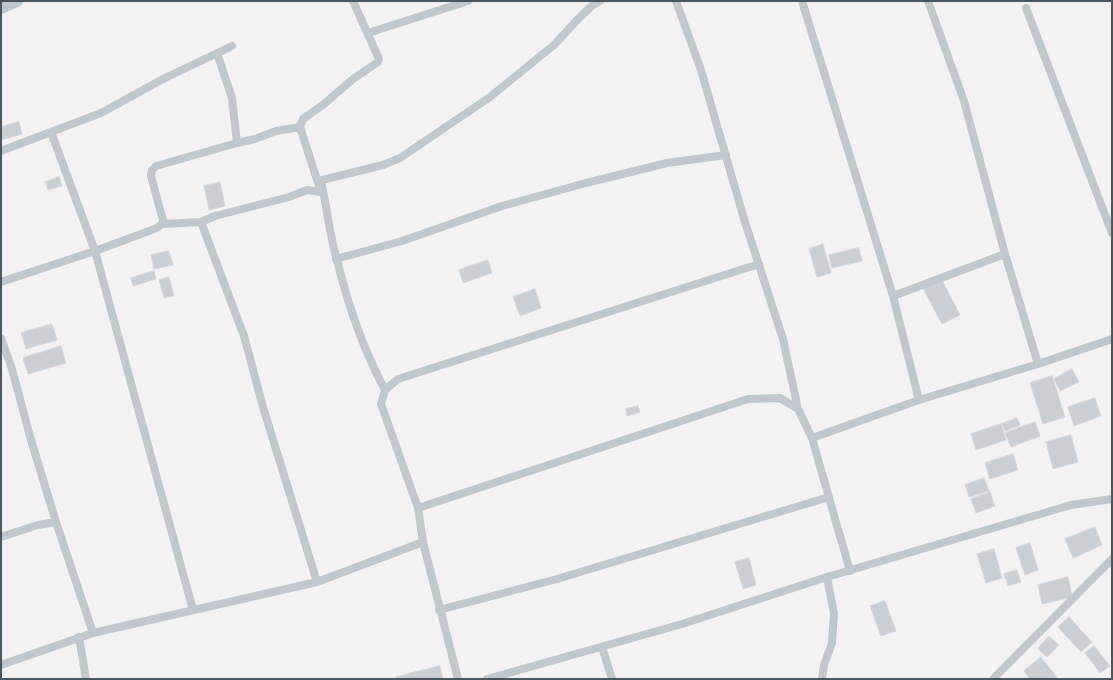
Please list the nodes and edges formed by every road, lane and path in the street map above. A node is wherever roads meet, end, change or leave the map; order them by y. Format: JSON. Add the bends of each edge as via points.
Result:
{"nodes":[{"id":1,"x":17,"y":1,"type":"edge"},
{"id":2,"x":354,"y":1,"type":"edge"},
{"id":3,"x":468,"y":1,"type":"edge"},
{"id":4,"x":600,"y":1,"type":"edge"},
{"id":5,"x":676,"y":1,"type":"edge"},
{"id":6,"x":802,"y":1,"type":"edge"},
{"id":7,"x":928,"y":1,"type":"edge"},
{"id":8,"x":1,"y":8,"type":"edge"},
{"id":9,"x":1026,"y":8,"type":"dead end"},
{"id":10,"x":368,"y":33,"type":"junction"},
{"id":11,"x":232,"y":46,"type":"dead end"},
{"id":12,"x":217,"y":54,"type":"junction"},
{"id":13,"x":300,"y":127,"type":"junction"},
{"id":14,"x":51,"y":132,"type":"junction"},
{"id":15,"x":237,"y":143,"type":"junction"},
{"id":16,"x":1,"y":150,"type":"edge"},
{"id":17,"x":726,"y":155,"type":"junction"},
{"id":18,"x":322,"y":180,"type":"junction"},
{"id":19,"x":321,"y":192,"type":"junction"},
{"id":20,"x":201,"y":222,"type":"junction"},
{"id":21,"x":162,"y":224,"type":"junction"},
{"id":22,"x":1112,"y":233,"type":"edge"},
{"id":23,"x":95,"y":251,"type":"junction"},
{"id":24,"x":1005,"y":254,"type":"junction"},
{"id":25,"x":336,"y":259,"type":"junction"},
{"id":26,"x":759,"y":264,"type":"junction"},
{"id":27,"x":1,"y":282,"type":"edge"},
{"id":28,"x":893,"y":296,"type":"junction"},
{"id":29,"x":1,"y":338,"type":"edge"},
{"id":30,"x":1112,"y":339,"type":"edge"},
{"id":31,"x":1038,"y":364,"type":"junction"},
{"id":32,"x":384,"y":390,"type":"junction"},
{"id":33,"x":919,"y":400,"type":"junction"},
{"id":34,"x":798,"y":409,"type":"junction"},
{"id":35,"x":812,"y":438,"type":"junction"},
{"id":36,"x":829,"y":497,"type":"junction"},
{"id":37,"x":1112,"y":499,"type":"edge"},
{"id":38,"x":418,"y":508,"type":"junction"},
{"id":39,"x":56,"y":522,"type":"junction"},
{"id":40,"x":1,"y":538,"type":"edge"},
{"id":41,"x":423,"y":542,"type":"junction"},
{"id":42,"x":1112,"y":559,"type":"edge"},
{"id":43,"x":850,"y":571,"type":"junction"},
{"id":44,"x":827,"y":577,"type":"junction"},
{"id":45,"x":317,"y":582,"type":"junction"},
{"id":46,"x":194,"y":610,"type":"junction"},
{"id":47,"x":439,"y":610,"type":"junction"},
{"id":48,"x":93,"y":633,"type":"junction"},
{"id":49,"x":79,"y":637,"type":"junction"},
{"id":50,"x":602,"y":647,"type":"junction"},
{"id":51,"x":1,"y":665,"type":"edge"},
{"id":52,"x":86,"y":679,"type":"edge"},
{"id":53,"x":458,"y":679,"type":"edge"},
{"id":54,"x":487,"y":679,"type":"edge"},
{"id":55,"x":612,"y":679,"type":"edge"},
{"id":56,"x":822,"y":679,"type":"edge"},
{"id":57,"x":992,"y":679,"type":"edge"}],
"edges":[{"from":1,"to":8,"type":"main road"},
{"from":2,"to":10,"type":"street"},
{"from":3,"to":10,"type":"street"},
{"from":4,"to":18,"type":"street","via":[[580,17],[554,45],[490,97],[400,158],[383,165]]},
{"from":5,"to":17,"type":"street","via":[[701,70]]},
{"from":6,"to":28,"type":"street"},
{"from":7,"to":24,"type":"street","via":[[964,101]]},
{"from":9,"to":22,"type":"street"},
{"from":10,"to":13,"type":"street","via":[[378,62],[303,119]]},
{"from":11,"to":12,"type":"street"},
{"from":12,"to":14,"type":"street","via":[[163,79],[101,113]]},
{"from":12,"to":15,"type":"street","via":[[232,98]]},
{"from":13,"to":15,"type":"street","via":[[276,131]]},
{"from":13,"to":19,"type":"street"},
{"from":14,"to":16,"type":"street"},
{"from":14,"to":23,"type":"street"},
{"from":15,"to":21,"type":"street","via":[[156,166],[152,170],[151,176]]},
{"from":17,"to":25,"type":"street","via":[[666,163],[502,206],[402,241]]},
{"from":17,"to":26,"type":"street"},
{"from":18,"to":19,"type":"street"},
{"from":18,"to":25,"type":"street"},
{"from":19,"to":20,"type":"street","via":[[307,190]]},
{"from":20,"to":21,"type":"street"},
{"from":20,"to":45,"type":"street","via":[[244,336]]},
{"from":21,"to":23,"type":"street"},
{"from":23,"to":27,"type":"street"},
{"from":23,"to":46,"type":"street"},
{"from":24,"to":28,"type":"street"},
{"from":24,"to":31,"type":"street"},
{"from":25,"to":32,"type":"street","via":[[358,329]]},
{"from":26,"to":32,"type":"street","via":[[398,379]]},
{"from":26,"to":34,"type":"street","via":[[783,339]]},
{"from":28,"to":33,"type":"street"},
{"from":29,"to":39,"type":"street"},
{"from":30,"to":31,"type":"street"},
{"from":31,"to":33,"type":"street"},
{"from":32,"to":38,"type":"street","via":[[381,404]]},
{"from":33,"to":35,"type":"street"},
{"from":34,"to":35,"type":"street"},
{"from":34,"to":38,"type":"street","via":[[780,398],[748,399]]},
{"from":35,"to":36,"type":"street"},
{"from":36,"to":43,"type":"street"},
{"from":36,"to":47,"type":"street","via":[[557,579]]},
{"from":37,"to":43,"type":"street","via":[[1071,505]]},
{"from":38,"to":41,"type":"street"},
{"from":39,"to":40,"type":"street","via":[[38,525]]},
{"from":39,"to":48,"type":"street"},
{"from":41,"to":45,"type":"street"},
{"from":41,"to":47,"type":"street"},
{"from":42,"to":57,"type":"street"},
{"from":43,"to":44,"type":"street"},
{"from":44,"to":50,"type":"street"},
{"from":44,"to":56,"type":"street","via":[[834,614],[832,643]]},
{"from":45,"to":46,"type":"street"},
{"from":46,"to":48,"type":"street"},
{"from":47,"to":53,"type":"street"},
{"from":48,"to":49,"type":"street"},
{"from":49,"to":51,"type":"street"},
{"from":49,"to":52,"type":"street"},
{"from":50,"to":54,"type":"street"},
{"from":50,"to":55,"type":"street"}]}
